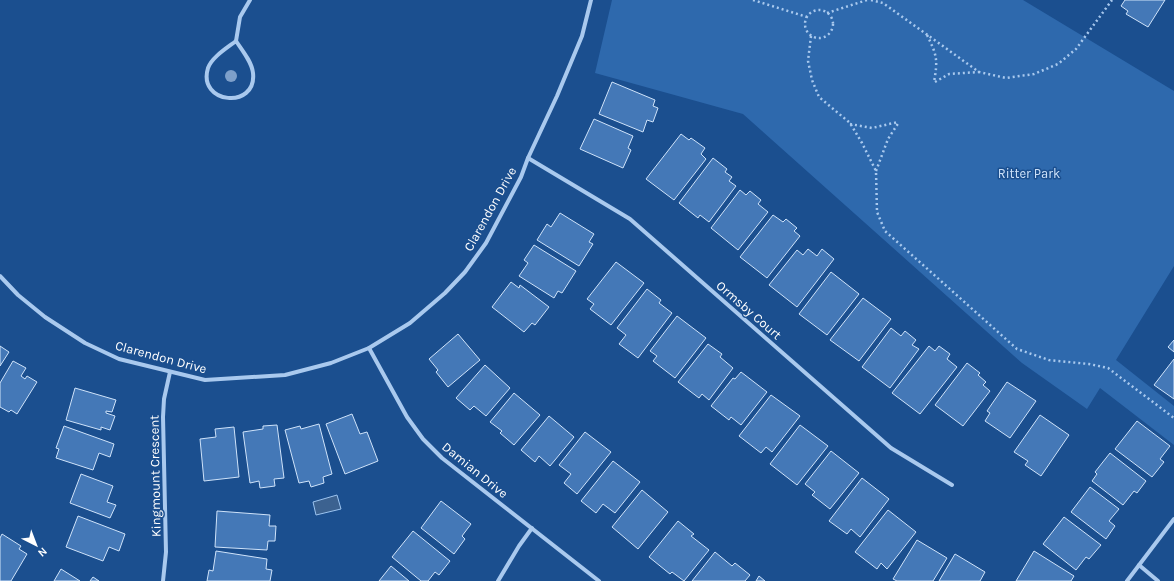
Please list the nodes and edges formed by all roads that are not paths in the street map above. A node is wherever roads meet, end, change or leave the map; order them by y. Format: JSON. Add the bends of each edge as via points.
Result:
{"nodes":[{"id":1,"x":250,"y":0,"type":"edge"},
{"id":2,"x":591,"y":0,"type":"edge"},
{"id":3,"x":236,"y":40,"type":"junction"},
{"id":4,"x":528,"y":158,"type":"junction"},
{"id":5,"x":0,"y":276,"type":"edge"},
{"id":6,"x":368,"y":348,"type":"junction"},
{"id":7,"x":170,"y":372,"type":"junction"},
{"id":8,"x":952,"y":484,"type":"dead end"},
{"id":9,"x":1174,"y":519,"type":"edge"},
{"id":10,"x":532,"y":528,"type":"junction"},
{"id":11,"x":1139,"y":564,"type":"junction"},
{"id":12,"x":163,"y":581,"type":"edge"},
{"id":13,"x":498,"y":581,"type":"edge"},
{"id":14,"x":599,"y":581,"type":"edge"},
{"id":15,"x":1127,"y":581,"type":"edge"},
{"id":16,"x":1158,"y":581,"type":"edge"}],
"edges":[{"from":1,"to":3,"type":"street","via":[[240,16]]},
{"from":2,"to":4,"type":"street","name":"Clarendon Drive","via":[[582,36]]},
{"from":3,"to":3,"type":"street","via":[[251,65],[253,80],[246,92],[233,99],[226,99],[215,93],[208,83],[208,68],[212,61]]},
{"from":4,"to":6,"type":"street","name":"Clarendon Drive","via":[[521,177],[486,243],[465,272],[410,323]]},
{"from":4,"to":8,"type":"street","name":"Ormsby Court","via":[[630,219],[891,448]]},
{"from":5,"to":7,"type":"street","name":"Clarendon Drive","via":[[45,317],[84,343],[120,359]]},
{"from":6,"to":7,"type":"street","name":"Clarendon Drive","via":[[331,363],[285,374],[205,380]]},
{"from":6,"to":10,"type":"street","name":"Damian Drive","via":[[407,418],[423,439],[442,458]]},
{"from":7,"to":12,"type":"street","name":"Kingmount Crescent","via":[[163,417],[166,552]]},
{"from":9,"to":11,"type":"street"},
{"from":10,"to":13,"type":"street"},
{"from":10,"to":14,"type":"street","name":"Damian Drive"},
{"from":11,"to":15,"type":"street"},
{"from":11,"to":16,"type":"street"}]}
